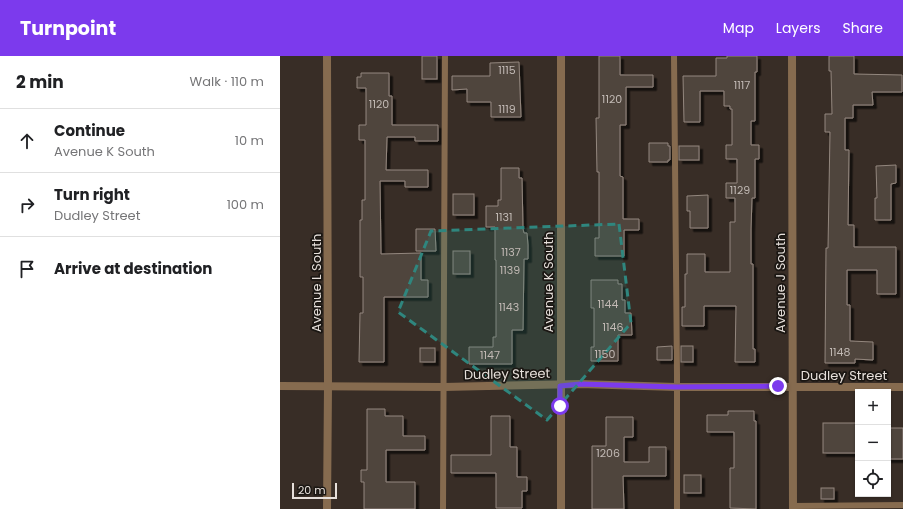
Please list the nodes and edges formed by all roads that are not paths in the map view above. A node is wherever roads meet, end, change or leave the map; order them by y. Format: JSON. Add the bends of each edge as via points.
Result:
{"nodes":[{"id":1,"x":327,"y":56,"type":"edge"},
{"id":2,"x":445,"y":56,"type":"edge"},
{"id":3,"x":561,"y":56,"type":"edge"},
{"id":4,"x":674,"y":56,"type":"edge"},
{"id":5,"x":792,"y":56,"type":"edge"},
{"id":6,"x":280,"y":386,"type":"edge"},
{"id":7,"x":328,"y":386,"type":"junction"},
{"id":8,"x":560,"y":386,"type":"junction"},
{"id":9,"x":793,"y":386,"type":"junction"},
{"id":10,"x":444,"y":387,"type":"junction"},
{"id":11,"x":676,"y":387,"type":"junction"},
{"id":12,"x":903,"y":387,"type":"edge"},
{"id":13,"x":903,"y":505,"type":"edge"},
{"id":14,"x":793,"y":507,"type":"edge"},
{"id":15,"x":326,"y":509,"type":"edge"},
{"id":16,"x":443,"y":509,"type":"edge"},
{"id":17,"x":561,"y":509,"type":"edge"},
{"id":18,"x":677,"y":509,"type":"edge"},
{"id":19,"x":903,"y":509,"type":"edge"}],
"edges":[{"from":1,"to":7,"type":"street","name":"Avenue L South"},
{"from":2,"to":10,"type":"lane"},
{"from":3,"to":8,"type":"street","name":"Avenue K South"},
{"from":4,"to":11,"type":"lane"},
{"from":5,"to":9,"type":"street","name":"Avenue J South"},
{"from":6,"to":7,"type":"street","name":"Dudley Street"},
{"from":7,"to":10,"type":"street","name":"Dudley Street"},
{"from":7,"to":15,"type":"street","name":"Avenue L South"},
{"from":8,"to":10,"type":"street","name":"Dudley Street"},
{"from":8,"to":11,"type":"street","name":"Dudley Street","via":[[580,384]]},
{"from":8,"to":17,"type":"street","name":"Avenue K South"},
{"from":9,"to":11,"type":"street","name":"Dudley Street"},
{"from":9,"to":12,"type":"street","name":"Dudley Street"},
{"from":9,"to":14,"type":"street","name":"Avenue J South"},
{"from":10,"to":16,"type":"lane"},
{"from":11,"to":18,"type":"lane"},
{"from":13,"to":14,"type":"lane"},
{"from":13,"to":19,"type":"lane"}]}
